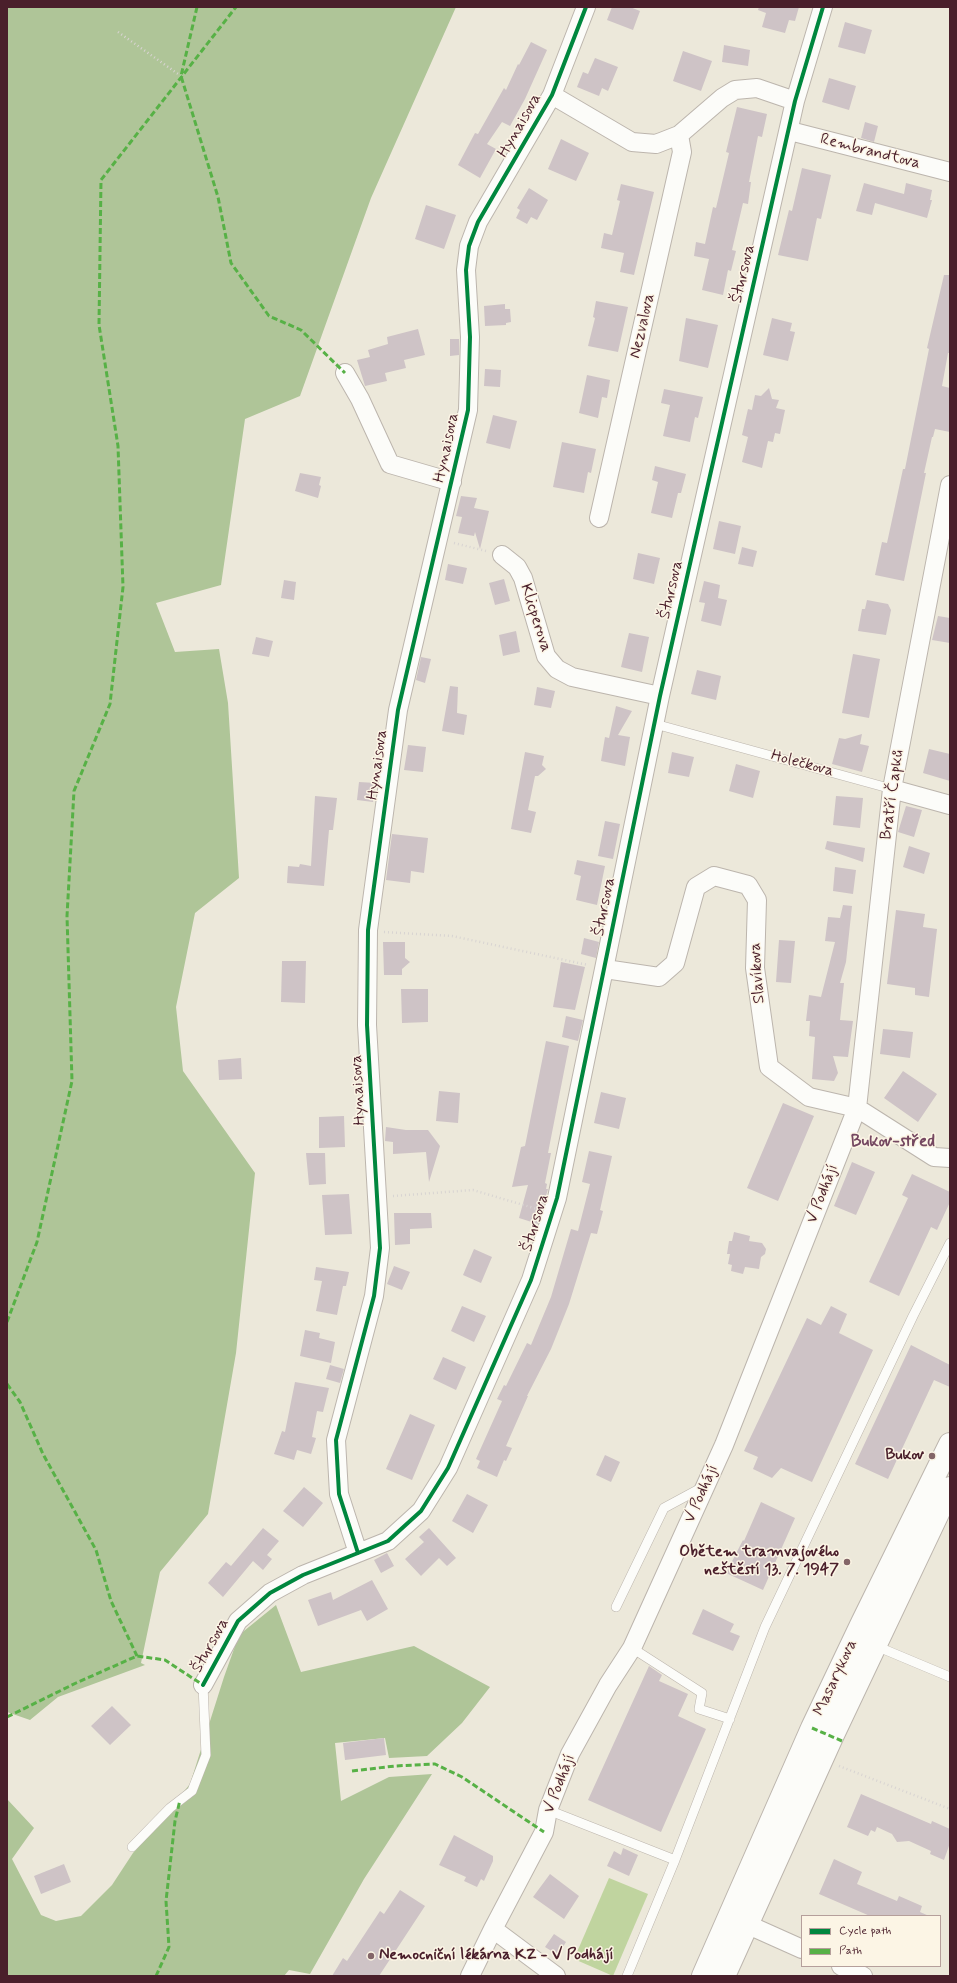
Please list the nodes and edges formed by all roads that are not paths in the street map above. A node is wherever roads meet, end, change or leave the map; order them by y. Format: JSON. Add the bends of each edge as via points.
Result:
{"nodes":[{"id":1,"x":586,"y":7,"type":"edge"},
{"id":2,"x":822,"y":7,"type":"edge"},
{"id":3,"x":552,"y":95,"type":"junction"},
{"id":4,"x":795,"y":101,"type":"junction"},
{"id":5,"x":790,"y":131,"type":"junction"},
{"id":6,"x":679,"y":135,"type":"junction"},
{"id":7,"x":950,"y":172,"type":"edge"},
{"id":8,"x":345,"y":373,"type":"dead end"},
{"id":9,"x":452,"y":482,"type":"junction"},
{"id":10,"x":950,"y":485,"type":"edge"},
{"id":11,"x":599,"y":518,"type":"dead end"},
{"id":12,"x":502,"y":555,"type":"road end"},
{"id":13,"x":660,"y":696,"type":"junction"},
{"id":14,"x":654,"y":724,"type":"junction"},
{"id":15,"x":892,"y":789,"type":"junction"},
{"id":16,"x":950,"y":805,"type":"edge"},
{"id":17,"x":605,"y":969,"type":"junction"},
{"id":18,"x":857,"y":1108,"type":"junction"},
{"id":19,"x":950,"y":1158,"type":"edge"},
{"id":20,"x":950,"y":1243,"type":"edge"},
{"id":21,"x":950,"y":1444,"type":"edge"},
{"id":22,"x":706,"y":1486,"type":"junction"},
{"id":23,"x":950,"y":1488,"type":"edge"},
{"id":24,"x":358,"y":1553,"type":"junction"},
{"id":25,"x":616,"y":1607,"type":"dead end"},
{"id":26,"x":874,"y":1646,"type":"junction"},
{"id":27,"x":632,"y":1648,"type":"junction"},
{"id":28,"x":950,"y":1677,"type":"edge"},
{"id":29,"x":203,"y":1685,"type":"joint"},
{"id":30,"x":730,"y":1719,"type":"junction"},
{"id":31,"x":548,"y":1810,"type":"junction"},
{"id":32,"x":132,"y":1847,"type":"dead end"},
{"id":33,"x":675,"y":1860,"type":"junction"},
{"id":34,"x":738,"y":1920,"type":"junction"},
{"id":35,"x":493,"y":1928,"type":"junction"},
{"id":36,"x":801,"y":1949,"type":"edge"},
{"id":37,"x":843,"y":1967,"type":"edge"},
{"id":38,"x":470,"y":1976,"type":"edge"},
{"id":39,"x":556,"y":1976,"type":"edge"},
{"id":40,"x":627,"y":1976,"type":"edge"},
{"id":41,"x":703,"y":1976,"type":"edge"},
{"id":42,"x":724,"y":1976,"type":"edge"},
{"id":43,"x":863,"y":1976,"type":"edge"}],
"edges":[{"from":1,"to":3,"type":"street","name":"Hynaisova"},
{"from":2,"to":4,"type":"street","name":"Štursova"},
{"from":3,"to":6,"type":"street","via":[[632,142],[656,144]]},
{"from":3,"to":9,"type":"street","name":"Hynaisova","via":[[478,222],[469,246],[466,270],[470,337],[468,410]]},
{"from":4,"to":5,"type":"street","name":"Štursova"},
{"from":4,"to":6,"type":"street","via":[[757,88],[735,90]]},
{"from":5,"to":7,"type":"street","name":"Rembrandtova"},
{"from":5,"to":13,"type":"street","name":"Štursova"},
{"from":6,"to":11,"type":"street","name":"Nezvalova","via":[[682,152]]},
{"from":8,"to":9,"type":"street","via":[[390,464]]},
{"from":9,"to":24,"type":"street","name":"Hynaisova","via":[[398,710],[368,930],[367,1025],[380,1248],[374,1296],[336,1440],[339,1494]]},
{"from":10,"to":15,"type":"street","name":"Bratří Čapků"},
{"from":12,"to":13,"type":"street","name":"Klicperova","via":[[517,567],[523,578],[546,656],[557,669],[572,677]]},
{"from":13,"to":14,"type":"street","name":"Štursova"},
{"from":14,"to":15,"type":"lane","name":"Holečkova"},
{"from":14,"to":17,"type":"street","name":"Štursova"},
{"from":15,"to":16,"type":"street","name":"Holečkova"},
{"from":15,"to":18,"type":"street","name":"Bratří Čapků"},
{"from":17,"to":18,"type":"street","name":"Slavíkova","via":[[659,977],[675,963],[696,887],[714,876],[748,885],[756,900],[754,968],[768,1068],[809,1097]]},
{"from":17,"to":24,"type":"street","name":"Štursova","via":[[557,1198],[532,1280],[448,1468],[421,1510],[388,1541]]},
{"from":18,"to":19,"type":"street","name":"Slavíkova","via":[[934,1157]]},
{"from":18,"to":22,"type":"street","name":"V Podhájí"},
{"from":20,"to":30,"type":"lane","via":[[765,1627]]},
{"from":21,"to":34,"type":"street","name":"Masarykova","via":[[812,1728]]},
{"from":22,"to":25,"type":"lane","via":[[664,1508]]},
{"from":22,"to":27,"type":"street","name":"V Podhájí"},
{"from":23,"to":26,"type":"street","name":"Masarykova"},
{"from":24,"to":29,"type":"street","name":"Štursova","via":[[303,1575],[270,1593],[238,1621]]},
{"from":26,"to":28,"type":"lane"},
{"from":26,"to":34,"type":"street","name":"Masarykova"},
{"from":27,"to":30,"type":"lane","via":[[702,1693],[699,1710]]},
{"from":27,"to":31,"type":"street","name":"V Podhájí","via":[[608,1685],[570,1754]]},
{"from":29,"to":32,"type":"lane","via":[[206,1755],[192,1792],[170,1808]]},
{"from":30,"to":33,"type":"lane"},
{"from":31,"to":33,"type":"lane"},
{"from":31,"to":35,"type":"street","name":"V Podhájí","via":[[544,1832]]},
{"from":33,"to":40,"type":"lane"},
{"from":34,"to":36,"type":"street"},
{"from":34,"to":41,"type":"street","name":"Masarykova"},
{"from":34,"to":42,"type":"street","name":"Masarykova"},
{"from":35,"to":38,"type":"street","name":"V Podhájí"},
{"from":35,"to":39,"type":"street"},
{"from":37,"to":43,"type":"street"}]}
